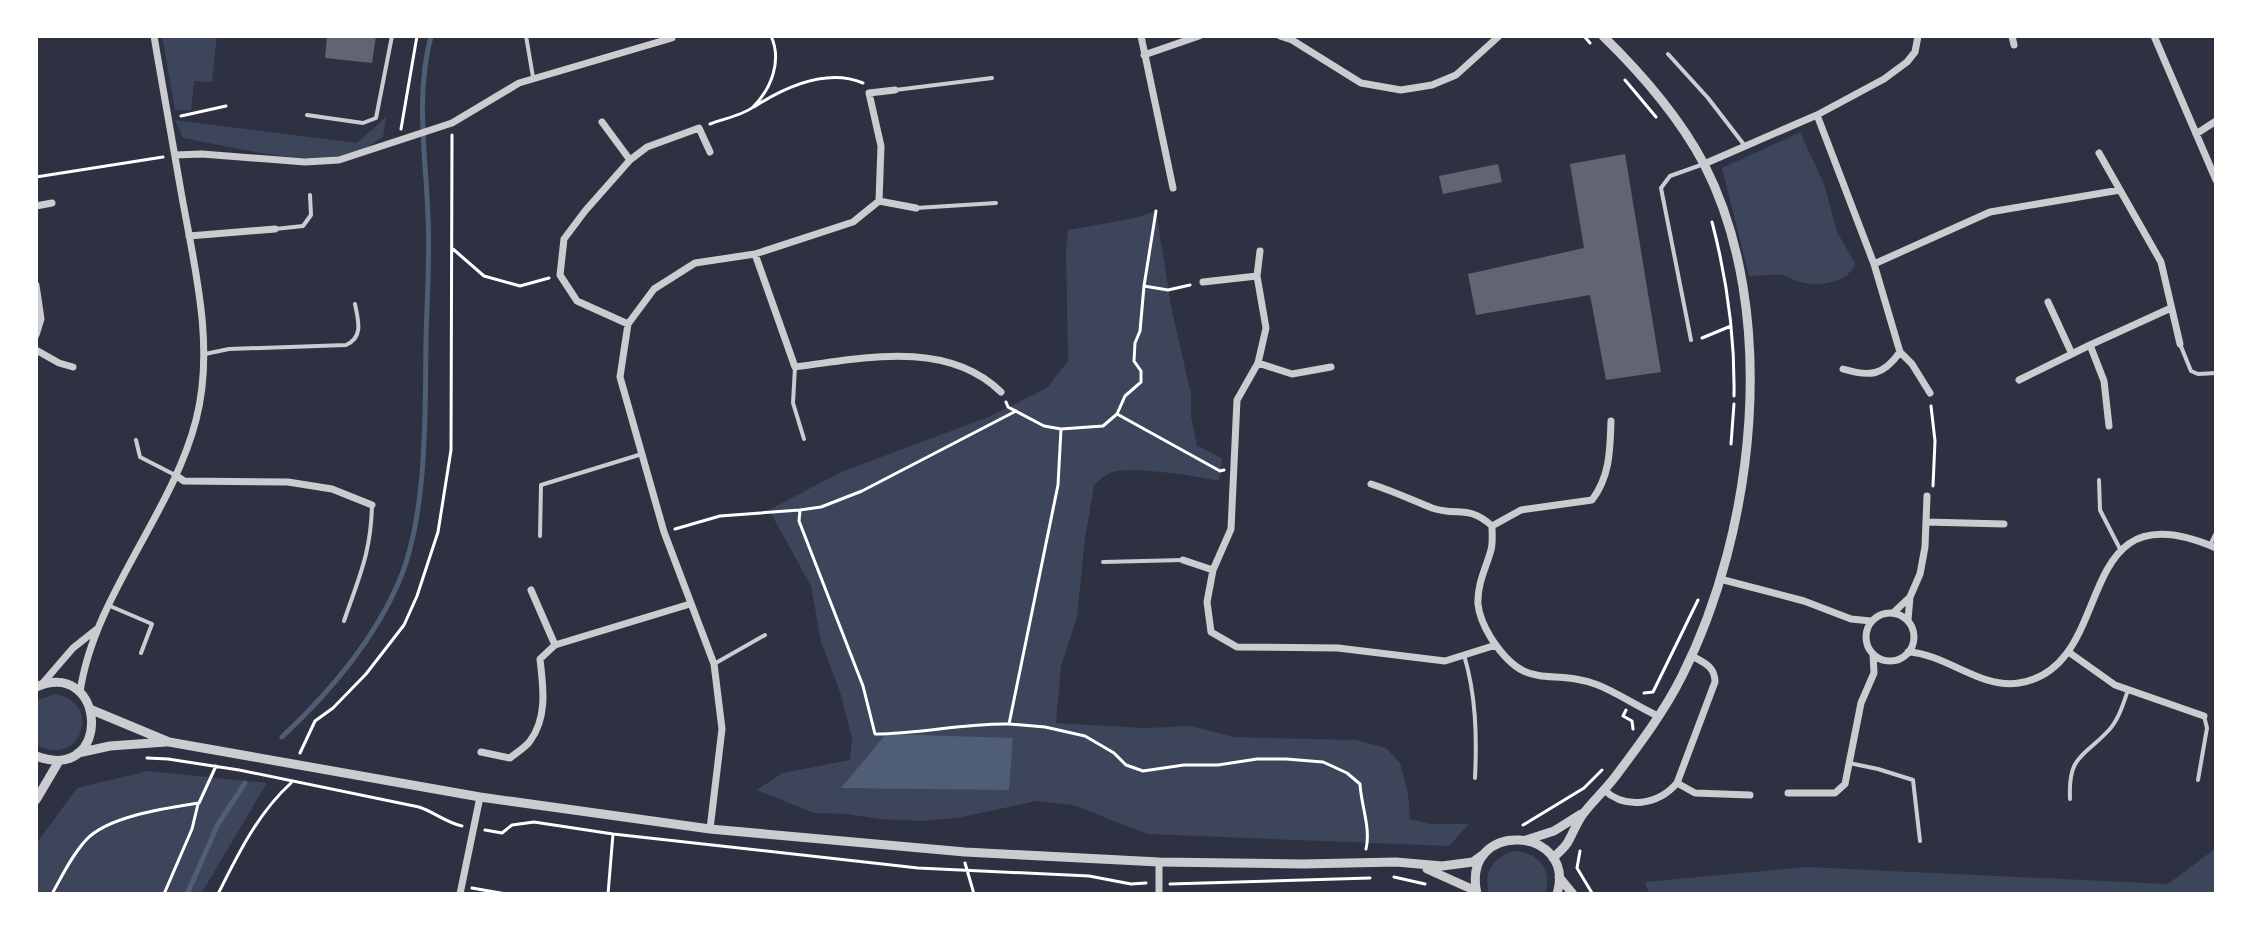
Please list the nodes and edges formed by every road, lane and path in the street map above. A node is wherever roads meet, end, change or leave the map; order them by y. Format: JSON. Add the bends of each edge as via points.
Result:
{"nodes":[{"id":1,"x":154,"y":36,"type":"edge"},
{"id":2,"x":392,"y":36,"type":"edge"},
{"id":3,"x":417,"y":36,"type":"edge"},
{"id":4,"x":526,"y":36,"type":"edge"},
{"id":5,"x":771,"y":36,"type":"edge"},
{"id":6,"x":1141,"y":36,"type":"edge"},
{"id":7,"x":1199,"y":36,"type":"edge"},
{"id":8,"x":1280,"y":36,"type":"edge"},
{"id":9,"x":1499,"y":36,"type":"edge"},
{"id":10,"x":1584,"y":36,"type":"edge"},
{"id":11,"x":1603,"y":36,"type":"edge"},
{"id":12,"x":1918,"y":36,"type":"edge"},
{"id":13,"x":2012,"y":36,"type":"edge"},
{"id":14,"x":2154,"y":36,"type":"edge"},
{"id":15,"x":672,"y":38,"type":"edge"},
{"id":16,"x":1592,"y":45,"type":"dead end"},
{"id":17,"x":2014,"y":45,"type":"dead end"},
{"id":18,"x":1668,"y":54,"type":"dead end"},
{"id":19,"x":1144,"y":55,"type":"junction"},
{"id":20,"x":1618,"y":72,"type":"dead end"},
{"id":21,"x":992,"y":78,"type":"dead end"},
{"id":22,"x":533,"y":79,"type":"junction"},
{"id":23,"x":895,"y":90,"type":"joint"},
{"id":24,"x":869,"y":93,"type":"junction"},
{"id":25,"x":226,"y":106,"type":"dead end"},
{"id":26,"x":752,"y":108,"type":"junction"},
{"id":27,"x":307,"y":115,"type":"dead end"},
{"id":28,"x":1817,"y":115,"type":"junction"},
{"id":29,"x":169,"y":118,"type":"junction"},
{"id":30,"x":1657,"y":118,"type":"dead end"},
{"id":31,"x":2216,"y":121,"type":"edge"},
{"id":32,"x":602,"y":122,"type":"dead end"},
{"id":33,"x":452,"y":123,"type":"junction"},
{"id":34,"x":699,"y":128,"type":"junction"},
{"id":35,"x":2196,"y":134,"type":"junction"},
{"id":36,"x":397,"y":140,"type":"junction"},
{"id":37,"x":1745,"y":146,"type":"junction"},
{"id":38,"x":710,"y":152,"type":"dead end"},
{"id":39,"x":2099,"y":153,"type":"dead end"},
{"id":40,"x":175,"y":155,"type":"junction"},
{"id":41,"x":159,"y":158,"type":"dead end"},
{"id":42,"x":630,"y":160,"type":"junction"},
{"id":43,"x":1704,"y":164,"type":"junction"},
{"id":44,"x":36,"y":177,"type":"edge"},
{"id":45,"x":2216,"y":180,"type":"edge"},
{"id":46,"x":1173,"y":188,"type":"dead end"},
{"id":47,"x":2120,"y":190,"type":"junction"},
{"id":48,"x":310,"y":195,"type":"dead end"},
{"id":49,"x":879,"y":201,"type":"junction"},
{"id":50,"x":52,"y":203,"type":"dead end"},
{"id":51,"x":996,"y":203,"type":"dead end"},
{"id":52,"x":36,"y":206,"type":"edge"},
{"id":53,"x":916,"y":208,"type":"joint"},
{"id":54,"x":1156,"y":211,"type":"dead end"},
{"id":55,"x":1711,"y":217,"type":"dead end"},
{"id":56,"x":275,"y":229,"type":"joint"},
{"id":57,"x":189,"y":236,"type":"junction"},
{"id":58,"x":453,"y":249,"type":"junction"},
{"id":59,"x":1260,"y":251,"type":"dead end"},
{"id":60,"x":755,"y":254,"type":"junction"},
{"id":61,"x":1874,"y":264,"type":"junction"},
{"id":62,"x":560,"y":275,"type":"junction"},
{"id":63,"x":1257,"y":276,"type":"junction"},
{"id":64,"x":1203,"y":282,"type":"joint"},
{"id":65,"x":36,"y":285,"type":"edge"},
{"id":66,"x":1144,"y":286,"type":"junction"},
{"id":67,"x":2048,"y":302,"type":"dead end"},
{"id":68,"x":355,"y":304,"type":"dead end"},
{"id":69,"x":2171,"y":308,"type":"junction"},
{"id":70,"x":628,"y":324,"type":"junction"},
{"id":71,"x":1731,"y":326,"type":"junction"},
{"id":72,"x":36,"y":335,"type":"edge"},
{"id":73,"x":1691,"y":340,"type":"joint"},
{"id":74,"x":2180,"y":344,"type":"joint"},
{"id":75,"x":2090,"y":345,"type":"junction"},
{"id":76,"x":36,"y":350,"type":"edge"},
{"id":77,"x":1900,"y":352,"type":"junction"},
{"id":78,"x":205,"y":354,"type":"junction"},
{"id":79,"x":2072,"y":354,"type":"junction"},
{"id":80,"x":1258,"y":363,"type":"junction"},
{"id":81,"x":73,"y":367,"type":"dead end"},
{"id":82,"x":795,"y":367,"type":"junction"},
{"id":83,"x":1331,"y":367,"type":"dead end"},
{"id":84,"x":1843,"y":369,"type":"dead end"},
{"id":85,"x":2216,"y":373,"type":"edge"},
{"id":86,"x":2019,"y":380,"type":"dead end"},
{"id":87,"x":1001,"y":392,"type":"joint"},
{"id":88,"x":1930,"y":393,"type":"joint"},
{"id":89,"x":1016,"y":411,"type":"junction"},
{"id":90,"x":1117,"y":414,"type":"junction"},
{"id":91,"x":1611,"y":421,"type":"dead end"},
{"id":92,"x":2109,"y":426,"type":"dead end"},
{"id":93,"x":1061,"y":429,"type":"junction"},
{"id":94,"x":804,"y":439,"type":"dead end"},
{"id":95,"x":136,"y":440,"type":"dead end"},
{"id":96,"x":1731,"y":449,"type":"dead end"},
{"id":97,"x":642,"y":454,"type":"junction"},
{"id":98,"x":1235,"y":468,"type":"junction"},
{"id":99,"x":175,"y":475,"type":"junction"},
{"id":100,"x":2099,"y":480,"type":"dead end"},
{"id":101,"x":1371,"y":484,"type":"dead end"},
{"id":102,"x":1927,"y":496,"type":"joint"},
{"id":103,"x":372,"y":505,"type":"joint"},
{"id":104,"x":800,"y":510,"type":"junction"},
{"id":105,"x":1926,"y":522,"type":"junction"},
{"id":106,"x":2004,"y":524,"type":"dead end"},
{"id":107,"x":1492,"y":526,"type":"junction"},
{"id":108,"x":664,"y":532,"type":"junction"},
{"id":109,"x":2216,"y":533,"type":"edge"},
{"id":110,"x":540,"y":536,"type":"dead end"},
{"id":111,"x":2213,"y":546,"type":"edge"},
{"id":112,"x":2120,"y":549,"type":"junction"},
{"id":113,"x":1183,"y":560,"type":"joint"},
{"id":114,"x":1103,"y":562,"type":"dead end"},
{"id":115,"x":1213,"y":570,"type":"junction"},
{"id":116,"x":1720,"y":579,"type":"junction"},
{"id":117,"x":1702,"y":588,"type":"dead end"},
{"id":118,"x":531,"y":590,"type":"dead end"},
{"id":119,"x":1910,"y":597,"type":"junction"},
{"id":120,"x":690,"y":604,"type":"junction"},
{"id":121,"x":110,"y":606,"type":"junction"},
{"id":122,"x":1893,"y":613,"type":"junction"},
{"id":123,"x":1851,"y":619,"type":"junction"},
{"id":124,"x":1908,"y":620,"type":"junction"},
{"id":125,"x":344,"y":621,"type":"dead end"},
{"id":126,"x":1871,"y":621,"type":"junction"},
{"id":127,"x":98,"y":628,"type":"junction"},
{"id":128,"x":1866,"y":633,"type":"junction"},
{"id":129,"x":765,"y":635,"type":"dead end"},
{"id":130,"x":1914,"y":640,"type":"junction"},
{"id":131,"x":555,"y":645,"type":"junction"},
{"id":132,"x":1496,"y":645,"type":"junction"},
{"id":133,"x":1908,"y":652,"type":"junction"},
{"id":134,"x":141,"y":653,"type":"dead end"},
{"id":135,"x":1925,"y":653,"type":"junction"},
{"id":136,"x":2070,"y":653,"type":"junction"},
{"id":137,"x":1873,"y":654,"type":"junction"},
{"id":138,"x":1464,"y":655,"type":"junction"},
{"id":139,"x":1692,"y":656,"type":"junction"},
{"id":140,"x":1889,"y":661,"type":"junction"},
{"id":141,"x":714,"y":664,"type":"junction"},
{"id":142,"x":1874,"y":673,"type":"junction"},
{"id":143,"x":39,"y":685,"type":"edge"},
{"id":144,"x":1635,"y":690,"type":"dead end"},
{"id":145,"x":2128,"y":690,"type":"junction"},
{"id":146,"x":80,"y":692,"type":"junction"},
{"id":147,"x":92,"y":710,"type":"junction"},
{"id":148,"x":1623,"y":716,"type":"dead end"},
{"id":149,"x":1658,"y":716,"type":"junction"},
{"id":150,"x":2204,"y":716,"type":"joint"},
{"id":151,"x":1009,"y":724,"type":"junction"},
{"id":152,"x":1629,"y":737,"type":"dead end"},
{"id":153,"x":169,"y":742,"type":"junction"},
{"id":154,"x":301,"y":749,"type":"dead end"},
{"id":155,"x":481,"y":752,"type":"dead end"},
{"id":156,"x":78,"y":753,"type":"junction"},
{"id":157,"x":36,"y":756,"type":"edge"},
{"id":158,"x":143,"y":758,"type":"dead end"},
{"id":159,"x":59,"y":761,"type":"junction"},
{"id":160,"x":1849,"y":763,"type":"junction"},
{"id":161,"x":216,"y":766,"type":"junction"},
{"id":162,"x":1605,"y":767,"type":"dead end"},
{"id":163,"x":1475,"y":778,"type":"dead end"},
{"id":164,"x":2198,"y":780,"type":"dead end"},
{"id":165,"x":293,"y":781,"type":"junction"},
{"id":166,"x":1677,"y":783,"type":"junction"},
{"id":167,"x":1604,"y":790,"type":"junction"},
{"id":168,"x":1788,"y":793,"type":"dead end"},
{"id":169,"x":1750,"y":795,"type":"dead end"},
{"id":170,"x":480,"y":797,"type":"junction"},
{"id":171,"x":2070,"y":799,"type":"dead end"},
{"id":172,"x":36,"y":800,"type":"edge"},
{"id":173,"x":199,"y":803,"type":"junction"},
{"id":174,"x":1584,"y":813,"type":"junction"},
{"id":175,"x":1539,"y":816,"type":"dead end"},
{"id":176,"x":452,"y":824,"type":"dead end"},
{"id":177,"x":710,"y":829,"type":"junction"},
{"id":178,"x":502,"y":833,"type":"dead end"},
{"id":179,"x":613,"y":834,"type":"junction"},
{"id":180,"x":1526,"y":840,"type":"junction"},
{"id":181,"x":1920,"y":841,"type":"dead end"},
{"id":182,"x":1580,"y":851,"type":"dead end"},
{"id":183,"x":1484,"y":854,"type":"junction"},
{"id":184,"x":1553,"y":858,"type":"junction"},
{"id":185,"x":1159,"y":862,"type":"junction"},
{"id":186,"x":1362,"y":864,"type":"junction"},
{"id":187,"x":1421,"y":866,"type":"junction"},
{"id":188,"x":966,"y":871,"type":"junction"},
{"id":189,"x":1372,"y":877,"type":"dead end"},
{"id":190,"x":1393,"y":877,"type":"dead end"},
{"id":191,"x":1559,"y":877,"type":"junction"},
{"id":192,"x":1131,"y":884,"type":"dead end"},
{"id":193,"x":1185,"y":885,"type":"dead end"},
{"id":194,"x":1429,"y":885,"type":"dead end"},
{"id":195,"x":460,"y":890,"type":"edge"},
{"id":196,"x":1476,"y":893,"type":"edge"},
{"id":197,"x":1592,"y":893,"type":"edge"},
{"id":198,"x":52,"y":894,"type":"edge"},
{"id":199,"x":164,"y":894,"type":"edge"},
{"id":200,"x":218,"y":894,"type":"edge"},
{"id":201,"x":506,"y":894,"type":"edge"},
{"id":202,"x":608,"y":894,"type":"edge"},
{"id":203,"x":974,"y":894,"type":"edge"},
{"id":204,"x":1159,"y":894,"type":"edge"},
{"id":205,"x":1557,"y":894,"type":"edge"},
{"id":206,"x":1573,"y":894,"type":"edge"}],
"edges":[{"from":1,"to":29,"type":"street"},
{"from":2,"to":27,"type":"lane","via":[[376,118],[363,123]]},
{"from":3,"to":36,"type":"path"},
{"from":4,"to":22,"type":"lane"},
{"from":5,"to":26,"type":"path","via":[[777,48],[775,73]]},
{"from":6,"to":19,"type":"street"},
{"from":7,"to":19,"type":"street"},
{"from":8,"to":9,"type":"street","via":[[1361,83],[1401,90],[1456,75]]},
{"from":10,"to":16,"type":"path"},
{"from":11,"to":43,"type":"street","via":[[1659,95]]},
{"from":12,"to":28,"type":"street","via":[[1907,62]]},
{"from":13,"to":17,"type":"street"},
{"from":14,"to":35,"type":"street"},
{"from":15,"to":22,"type":"street"},
{"from":18,"to":37,"type":"lane"},
{"from":19,"to":46,"type":"street"},
{"from":20,"to":30,"type":"path"},
{"from":21,"to":23,"type":"lane"},
{"from":22,"to":33,"type":"street"},
{"from":23,"to":24,"type":"street"},
{"from":24,"to":26,"type":"path","via":[[862,81],[840,77],[786,87]]},
{"from":24,"to":49,"type":"street","via":[[881,146]]},
{"from":25,"to":29,"type":"path"},
{"from":26,"to":34,"type":"path"},
{"from":28,"to":37,"type":"street"},
{"from":28,"to":61,"type":"street"},
{"from":29,"to":40,"type":"street"},
{"from":31,"to":35,"type":"street"},
{"from":32,"to":42,"type":"street"},
{"from":33,"to":36,"type":"street"},
{"from":33,"to":58,"type":"path"},
{"from":34,"to":38,"type":"street"},
{"from":34,"to":42,"type":"street","via":[[647,147]]},
{"from":35,"to":45,"type":"street"},
{"from":36,"to":40,"type":"street","via":[[339,160]]},
{"from":37,"to":43,"type":"street"},
{"from":39,"to":47,"type":"street"},
{"from":40,"to":57,"type":"street"},
{"from":41,"to":44,"type":"path"},
{"from":42,"to":62,"type":"street","via":[[564,239]]},
{"from":43,"to":73,"type":"lane","via":[[1670,176],[1661,188]]},
{"from":43,"to":116,"type":"street","via":[[1731,235],[1748,341],[1746,445]]},
{"from":47,"to":61,"type":"street","via":[[1990,212]]},
{"from":47,"to":69,"type":"street","via":[[2161,262]]},
{"from":48,"to":56,"type":"lane","via":[[311,215],[303,226]]},
{"from":49,"to":53,"type":"street"},
{"from":49,"to":60,"type":"street","via":[[853,222]]},
{"from":50,"to":52,"type":"street"},
{"from":51,"to":53,"type":"lane"},
{"from":54,"to":66,"type":"path"},
{"from":55,"to":71,"type":"path"},
{"from":56,"to":57,"type":"street"},
{"from":57,"to":78,"type":"street"},
{"from":58,"to":62,"type":"path","via":[[484,276],[520,286]]},
{"from":58,"to":154,"type":"path","via":[[451,450],[438,532],[404,625],[366,674],[315,721]]},
{"from":59,"to":63,"type":"street"},
{"from":60,"to":70,"type":"street","via":[[695,263],[654,289]]},
{"from":60,"to":82,"type":"street"},
{"from":61,"to":77,"type":"street"},
{"from":62,"to":70,"type":"street","via":[[577,301]]},
{"from":63,"to":64,"type":"street"},
{"from":63,"to":80,"type":"street","via":[[1266,328]]},
{"from":64,"to":66,"type":"path","via":[[1168,290]]},
{"from":65,"to":72,"type":"street","via":[[41,319]]},
{"from":66,"to":90,"type":"path","via":[[1134,361],[1142,380],[1125,396]]},
{"from":67,"to":79,"type":"street"},
{"from":68,"to":78,"type":"lane","via":[[360,327],[346,345]]},
{"from":69,"to":74,"type":"street"},
{"from":69,"to":75,"type":"street"},
{"from":70,"to":97,"type":"street","via":[[620,377]]},
{"from":71,"to":73,"type":"path"},
{"from":71,"to":96,"type":"path"},
{"from":74,"to":85,"type":"lane","via":[[2191,371]]},
{"from":75,"to":79,"type":"street"},
{"from":75,"to":92,"type":"street","via":[[2104,381]]},
{"from":76,"to":81,"type":"street"},
{"from":77,"to":84,"type":"street","via":[[1879,372],[1864,375]]},
{"from":77,"to":88,"type":"street"},
{"from":78,"to":99,"type":"street","via":[[196,419]]},
{"from":79,"to":86,"type":"street"},
{"from":80,"to":83,"type":"street","via":[[1292,374]]},
{"from":80,"to":98,"type":"street","via":[[1237,400]]},
{"from":82,"to":87,"type":"street","via":[[881,355],[931,359],[985,376]]},
{"from":82,"to":94,"type":"lane","via":[[793,403]]},
{"from":87,"to":89,"type":"path"},
{"from":88,"to":102,"type":"path","via":[[1935,441],[1933,487]]},
{"from":89,"to":93,"type":"path"},
{"from":89,"to":104,"type":"path","via":[[862,491]]},
{"from":90,"to":93,"type":"path","via":[[1103,426]]},
{"from":90,"to":98,"type":"path","via":[[1220,471]]},
{"from":91,"to":107,"type":"street","via":[[1610,458],[1592,500],[1521,510]]},
{"from":93,"to":151,"type":"path","via":[[1058,485]]},
{"from":95,"to":99,"type":"lane","via":[[140,457]]},
{"from":97,"to":108,"type":"street"},
{"from":97,"to":110,"type":"lane","via":[[541,485]]},
{"from":98,"to":115,"type":"street","via":[[1231,529]]},
{"from":99,"to":103,"type":"street","via":[[184,481],[303,484]]},
{"from":99,"to":121,"type":"street"},
{"from":100,"to":112,"type":"lane","via":[[2100,510]]},
{"from":101,"to":107,"type":"street","via":[[1435,509],[1479,514]]},
{"from":102,"to":105,"type":"street"},
{"from":103,"to":125,"type":"lane","via":[[364,567]]},
{"from":104,"to":108,"type":"path","via":[[720,516]]},
{"from":104,"to":151,"type":"path","via":[[799,521],[863,686],[875,734]]},
{"from":105,"to":106,"type":"street"},
{"from":105,"to":119,"type":"street","via":[[1920,574]]},
{"from":107,"to":132,"type":"street","via":[[1478,606]]},
{"from":108,"to":120,"type":"street"},
{"from":109,"to":111,"type":"lane"},
{"from":111,"to":112,"type":"street","via":[[2167,533]]},
{"from":112,"to":136,"type":"street"},
{"from":113,"to":114,"type":"lane"},
{"from":113,"to":115,"type":"street"},
{"from":115,"to":138,"type":"street","via":[[1207,602],[1211,632],[1237,647],[1338,648],[1445,661]]},
{"from":116,"to":123,"type":"street"},
{"from":116,"to":139,"type":"street"},
{"from":117,"to":144,"type":"path","via":[[1653,692]]},
{"from":118,"to":131,"type":"street"},
{"from":119,"to":122,"type":"street"},
{"from":119,"to":124,"type":"street"},
{"from":120,"to":131,"type":"street"},
{"from":120,"to":141,"type":"street"},
{"from":121,"to":127,"type":"street"},
{"from":121,"to":134,"type":"lane","via":[[152,624]]},
{"from":122,"to":124,"type":"street"},
{"from":122,"to":126,"type":"street"},
{"from":123,"to":126,"type":"street"},
{"from":123,"to":128,"type":"street"},
{"from":124,"to":130,"type":"street"},
{"from":126,"to":128,"type":"street"},
{"from":127,"to":143,"type":"street"},
{"from":127,"to":146,"type":"street"},
{"from":128,"to":137,"type":"street"},
{"from":129,"to":141,"type":"lane"},
{"from":130,"to":133,"type":"street"},
{"from":130,"to":135,"type":"street"},
{"from":131,"to":155,"type":"street","via":[[540,659],[543,711],[530,741],[510,758]]},
{"from":132,"to":138,"type":"street"},
{"from":132,"to":149,"type":"street","via":[[1522,671],[1547,679],[1580,679]]},
{"from":133,"to":135,"type":"street"},
{"from":133,"to":140,"type":"street"},
{"from":135,"to":136,"type":"street","via":[[1987,680],[2019,683],[2047,672]]},
{"from":136,"to":145,"type":"street"},
{"from":137,"to":140,"type":"street"},
{"from":137,"to":142,"type":"street"},
{"from":138,"to":163,"type":"lane","via":[[1474,705]]},
{"from":139,"to":149,"type":"street"},
{"from":139,"to":166,"type":"street","via":[[1708,665],[1715,682]]},
{"from":140,"to":142,"type":"street"},
{"from":141,"to":177,"type":"street","via":[[722,729]]},
{"from":142,"to":160,"type":"street","via":[[1861,703]]},
{"from":143,"to":146,"type":"street","via":[[56,682]]},
{"from":145,"to":150,"type":"street"},
{"from":145,"to":171,"type":"lane","via":[[2117,719],[2076,762]]},
{"from":146,"to":147,"type":"street"},
{"from":147,"to":153,"type":"street"},
{"from":147,"to":156,"type":"street","via":[[92,734]]},
{"from":148,"to":152,"type":"path","via":[[1632,721]]},
{"from":149,"to":167,"type":"street"},
{"from":150,"to":164,"type":"lane","via":[[2207,728]]},
{"from":151,"to":186,"type":"path","via":[[1085,736],[1143,771],[1257,759],[1323,762],[1360,784],[1367,825]]},
{"from":153,"to":156,"type":"street"},
{"from":153,"to":170,"type":"street"},
{"from":156,"to":159,"type":"street"},
{"from":157,"to":159,"type":"street"},
{"from":158,"to":161,"type":"path"},
{"from":159,"to":172,"type":"street"},
{"from":160,"to":168,"type":"street","via":[[1845,784],[1835,793]]},
{"from":160,"to":181,"type":"lane","via":[[1913,780]]},
{"from":161,"to":165,"type":"path"},
{"from":161,"to":173,"type":"path"},
{"from":162,"to":175,"type":"path","via":[[1584,788]]},
{"from":165,"to":176,"type":"path","via":[[419,807]]},
{"from":165,"to":200,"type":"path","via":[[258,819]]},
{"from":166,"to":167,"type":"street","via":[[1655,799],[1625,804]]},
{"from":166,"to":169,"type":"street","via":[[1695,793]]},
{"from":167,"to":174,"type":"street"},
{"from":170,"to":177,"type":"street"},
{"from":170,"to":195,"type":"street"},
{"from":173,"to":198,"type":"path","via":[[143,812],[87,839]]},
{"from":173,"to":199,"type":"path"},
{"from":174,"to":180,"type":"street"},
{"from":174,"to":184,"type":"street","via":[[1569,843]]},
{"from":177,"to":185,"type":"street","via":[[965,852]]},
{"from":178,"to":179,"type":"path","via":[[512,825],[534,822]]},
{"from":179,"to":188,"type":"path"},
{"from":179,"to":202,"type":"path"},
{"from":180,"to":183,"type":"street","via":[[1503,841]]},
{"from":180,"to":184,"type":"street"},
{"from":182,"to":197,"type":"path","via":[[1577,868]]},
{"from":183,"to":187,"type":"street","via":[[1473,862]]},
{"from":183,"to":196,"type":"street"},
{"from":184,"to":191,"type":"street"},
{"from":185,"to":186,"type":"street"},
{"from":185,"to":204,"type":"street"},
{"from":186,"to":187,"type":"street"},
{"from":187,"to":196,"type":"street"},
{"from":188,"to":192,"type":"path","via":[[1089,876]]},
{"from":188,"to":203,"type":"path"},
{"from":189,"to":193,"type":"path"},
{"from":190,"to":194,"type":"path"},
{"from":191,"to":205,"type":"street"},
{"from":191,"to":206,"type":"street"},
{"from":195,"to":201,"type":"path"}]}
